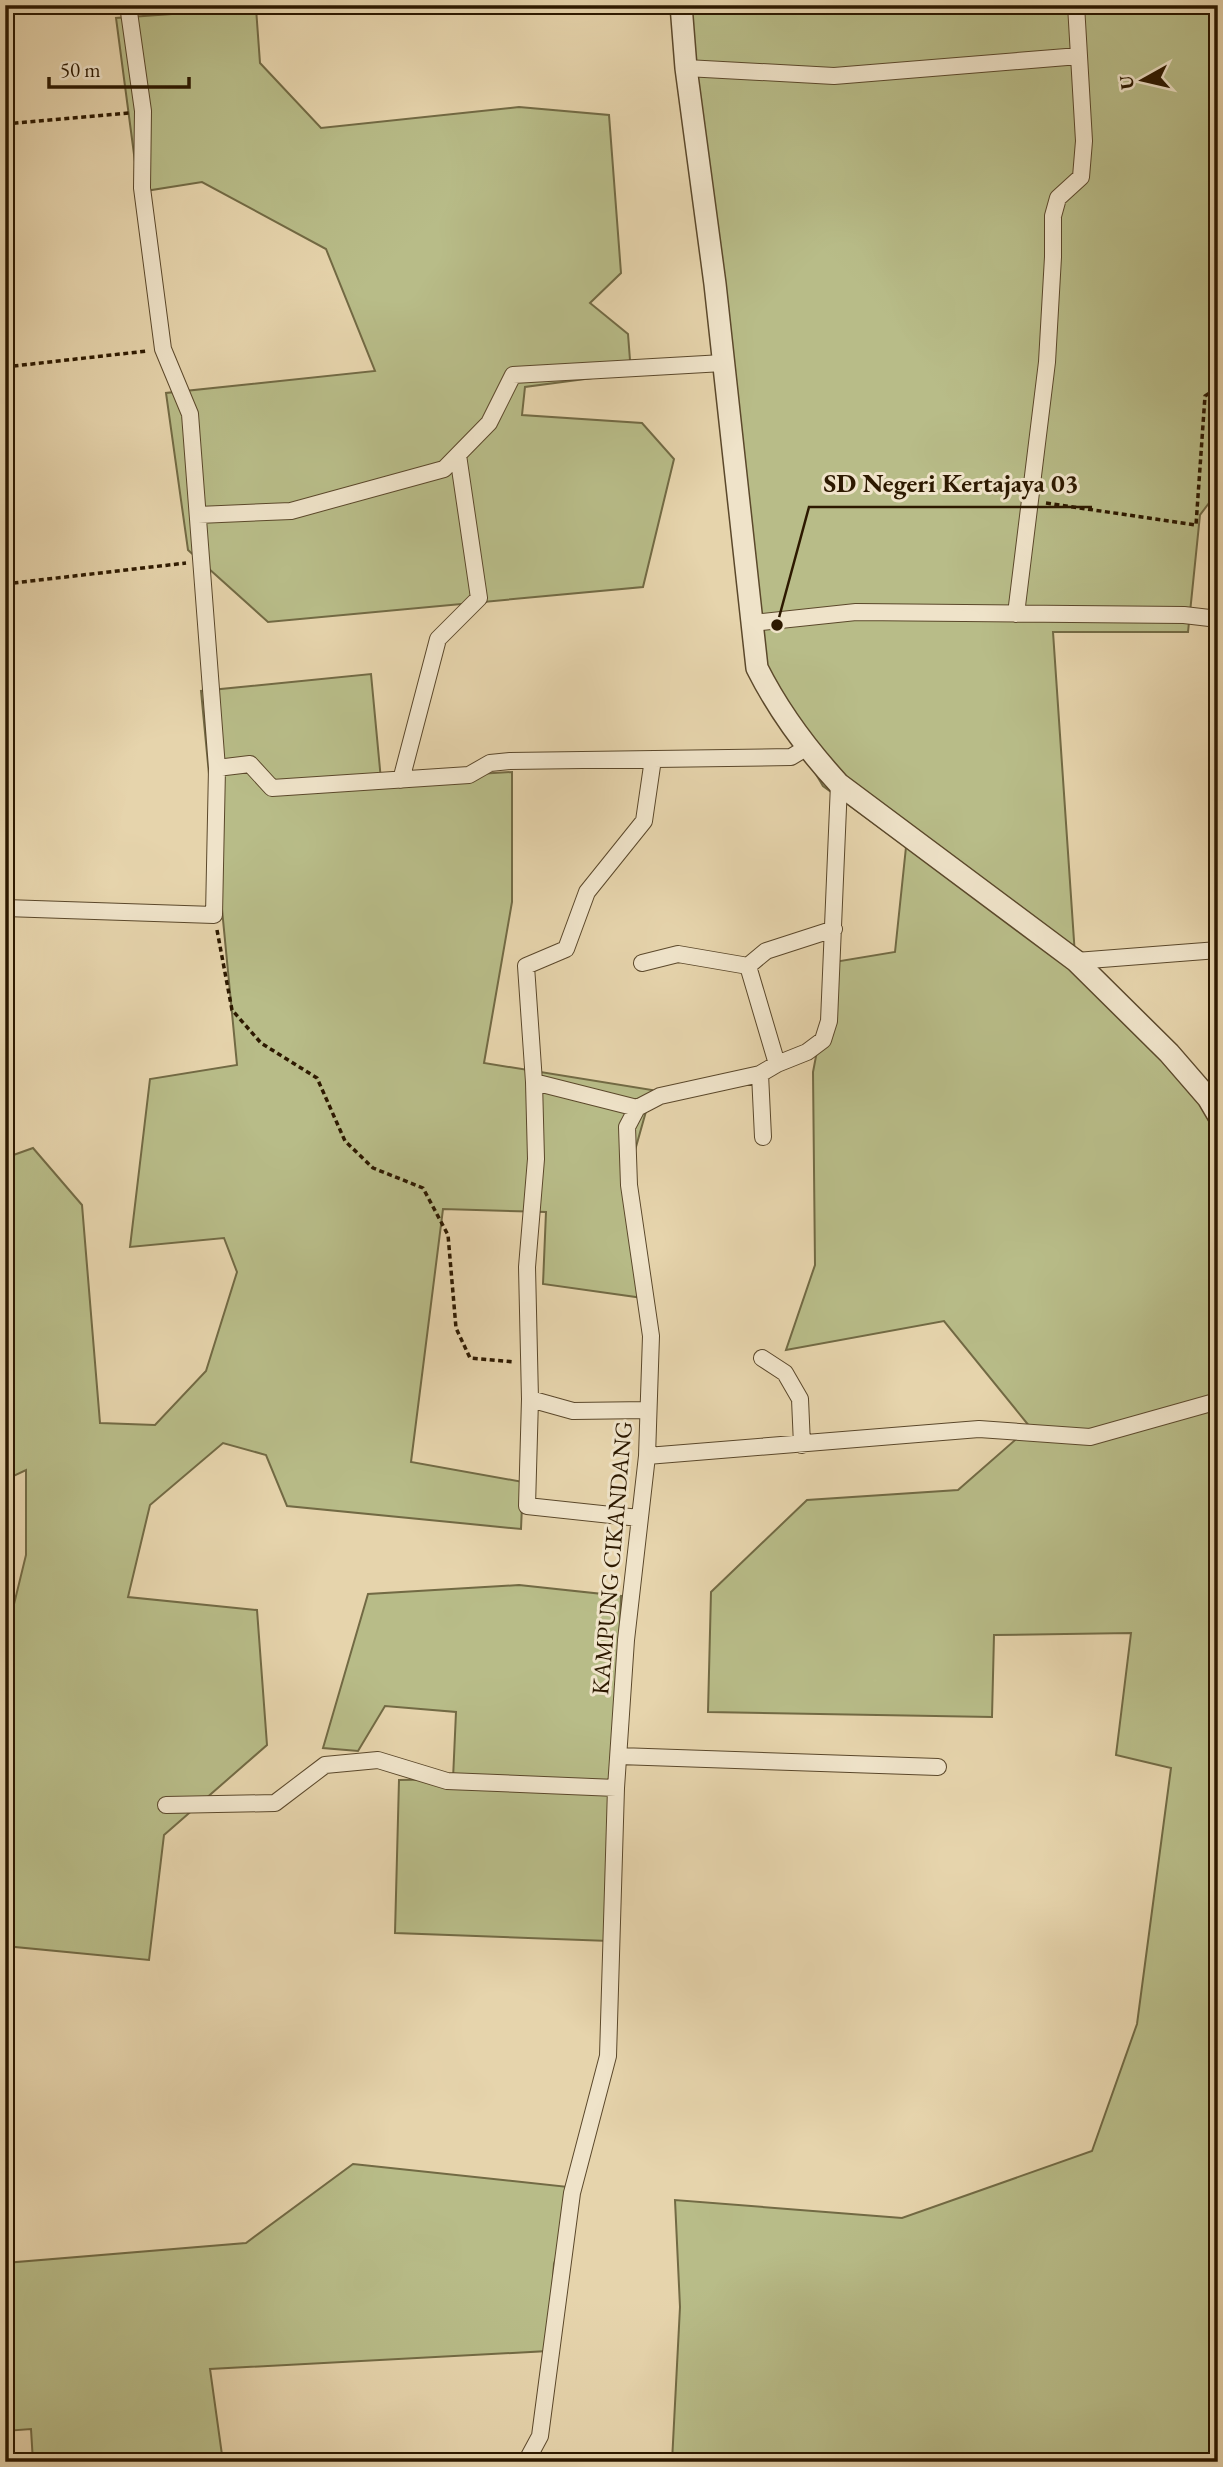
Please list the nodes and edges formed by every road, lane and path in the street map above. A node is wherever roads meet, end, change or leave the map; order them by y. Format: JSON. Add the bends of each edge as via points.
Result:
{"nodes":[{"id":1,"x":128,"y":5,"type":"edge"},
{"id":2,"x":681,"y":5,"type":"edge"},
{"id":3,"x":1076,"y":5,"type":"edge"},
{"id":4,"x":1079,"y":56,"type":"junction"},
{"id":5,"x":687,"y":68,"type":"junction"},
{"id":6,"x":144,"y":111,"type":"junction"},
{"id":7,"x":5,"y":124,"type":"edge"},
{"id":8,"x":163,"y":349,"type":"junction"},
{"id":9,"x":723,"y":363,"type":"junction"},
{"id":10,"x":5,"y":367,"type":"edge"},
{"id":11,"x":1218,"y":388,"type":"edge"},
{"id":12,"x":458,"y":455,"type":"junction"},
{"id":13,"x":1030,"y":500,"type":"junction"},
{"id":14,"x":198,"y":515,"type":"junction"},
{"id":15,"x":202,"y":562,"type":"junction"},
{"id":16,"x":5,"y":584,"type":"edge"},
{"id":17,"x":1016,"y":614,"type":"junction"},
{"id":18,"x":1218,"y":619,"type":"edge"},
{"id":19,"x":752,"y":623,"type":"junction"},
{"id":20,"x":806,"y":748,"type":"junction"},
{"id":21,"x":653,"y":759,"type":"junction"},
{"id":22,"x":217,"y":768,"type":"junction"},
{"id":23,"x":401,"y":780,"type":"junction"},
{"id":24,"x":839,"y":784,"type":"junction"},
{"id":25,"x":5,"y":908,"type":"edge"},
{"id":26,"x":214,"y":915,"type":"junction"},
{"id":27,"x":834,"y":929,"type":"junction"},
{"id":28,"x":1218,"y":950,"type":"edge"},
{"id":29,"x":1076,"y":961,"type":"junction"},
{"id":30,"x":642,"y":963,"type":"dead end"},
{"id":31,"x":748,"y":966,"type":"junction"},
{"id":32,"x":777,"y":1064,"type":"junction"},
{"id":33,"x":760,"y":1074,"type":"junction"},
{"id":34,"x":534,"y":1082,"type":"junction"},
{"id":35,"x":636,"y":1108,"type":"junction"},
{"id":36,"x":1218,"y":1115,"type":"edge"},
{"id":37,"x":763,"y":1137,"type":"dead end"},
{"id":38,"x":762,"y":1358,"type":"dead end"},
{"id":39,"x":530,"y":1364,"type":"junction"},
{"id":40,"x":530,"y":1399,"type":"junction"},
{"id":41,"x":1218,"y":1401,"type":"edge"},
{"id":42,"x":648,"y":1410,"type":"junction"},
{"id":43,"x":802,"y":1445,"type":"junction"},
{"id":44,"x":646,"y":1456,"type":"junction"},
{"id":45,"x":639,"y":1518,"type":"junction"},
{"id":46,"x":619,"y":1756,"type":"junction"},
{"id":47,"x":938,"y":1767,"type":"dead end"},
{"id":48,"x":616,"y":1788,"type":"junction"},
{"id":49,"x":166,"y":1805,"type":"dead end"},
{"id":50,"x":526,"y":2462,"type":"edge"}],
"edges":[{"from":1,"to":6,"type":"street"},
{"from":2,"to":5,"type":"street"},
{"from":3,"to":4,"type":"street"},
{"from":4,"to":5,"type":"street","via":[[834,76]]},
{"from":4,"to":13,"type":"street","via":[[1084,141],[1081,177],[1058,198],[1053,216],[1047,362]]},
{"from":5,"to":9,"type":"street"},
{"from":6,"to":7,"type":"path"},
{"from":6,"to":8,"type":"street","via":[[142,188]]},
{"from":8,"to":10,"type":"path"},
{"from":8,"to":14,"type":"street","via":[[190,414]]},
{"from":9,"to":12,"type":"street","via":[[513,375],[489,423]]},
{"from":9,"to":19,"type":"street"},
{"from":11,"to":13,"type":"path","via":[[1205,396],[1196,525]]},
{"from":12,"to":14,"type":"street","via":[[444,470],[291,511]]},
{"from":12,"to":23,"type":"street","via":[[479,598],[439,639]]},
{"from":13,"to":17,"type":"street"},
{"from":14,"to":15,"type":"street"},
{"from":15,"to":16,"type":"path"},
{"from":15,"to":22,"type":"street"},
{"from":17,"to":18,"type":"street"},
{"from":17,"to":19,"type":"street","via":[[856,612]]},
{"from":19,"to":20,"type":"street","via":[[757,668]]},
{"from":20,"to":21,"type":"street","via":[[791,757]]},
{"from":20,"to":24,"type":"street"},
{"from":21,"to":23,"type":"street","via":[[510,761],[490,764],[469,775]]},
{"from":21,"to":34,"type":"street","via":[[644,821],[587,892],[566,949],[526,966]]},
{"from":22,"to":23,"type":"street","via":[[250,764],[272,788]]},
{"from":22,"to":26,"type":"street"},
{"from":24,"to":27,"type":"street"},
{"from":24,"to":29,"type":"street"},
{"from":25,"to":26,"type":"street"},
{"from":26,"to":39,"type":"path","via":[[233,1010],[261,1043],[317,1078],[345,1141],[373,1168],[423,1188],[448,1235],[456,1328],[470,1358]]},
{"from":27,"to":31,"type":"street","via":[[766,951]]},
{"from":27,"to":32,"type":"street","via":[[829,1021],[823,1040]]},
{"from":28,"to":29,"type":"street"},
{"from":29,"to":36,"type":"street","via":[[1169,1053]]},
{"from":30,"to":31,"type":"street","via":[[678,954]]},
{"from":31,"to":32,"type":"street"},
{"from":32,"to":33,"type":"street"},
{"from":33,"to":35,"type":"street","via":[[660,1097]]},
{"from":33,"to":37,"type":"street"},
{"from":34,"to":35,"type":"street"},
{"from":34,"to":39,"type":"street","via":[[536,1159],[527,1267]]},
{"from":35,"to":42,"type":"street","name":"KAMPUNG CIKANDANG","via":[[627,1127],[628,1162],[651,1336]]},
{"from":38,"to":43,"type":"street","via":[[785,1373],[800,1399]]},
{"from":39,"to":40,"type":"street"},
{"from":40,"to":42,"type":"street","via":[[573,1411]]},
{"from":40,"to":45,"type":"street","via":[[527,1506]]},
{"from":41,"to":43,"type":"street","via":[[1090,1437],[979,1429]]},
{"from":42,"to":44,"type":"street","name":"KAMPUNG CIKANDANG"},
{"from":43,"to":44,"type":"street"},
{"from":44,"to":45,"type":"street","name":"KAMPUNG CIKANDANG"},
{"from":45,"to":46,"type":"street","name":"KAMPUNG CIKANDANG"},
{"from":46,"to":47,"type":"street"},
{"from":46,"to":48,"type":"street","name":"KAMPUNG CIKANDANG"},
{"from":48,"to":49,"type":"street","via":[[447,1781],[378,1760],[325,1765],[275,1803]]},
{"from":48,"to":50,"type":"street","name":"KAMPUNG CIKANDANG","via":[[608,2056],[572,2193],[540,2437]]}]}
